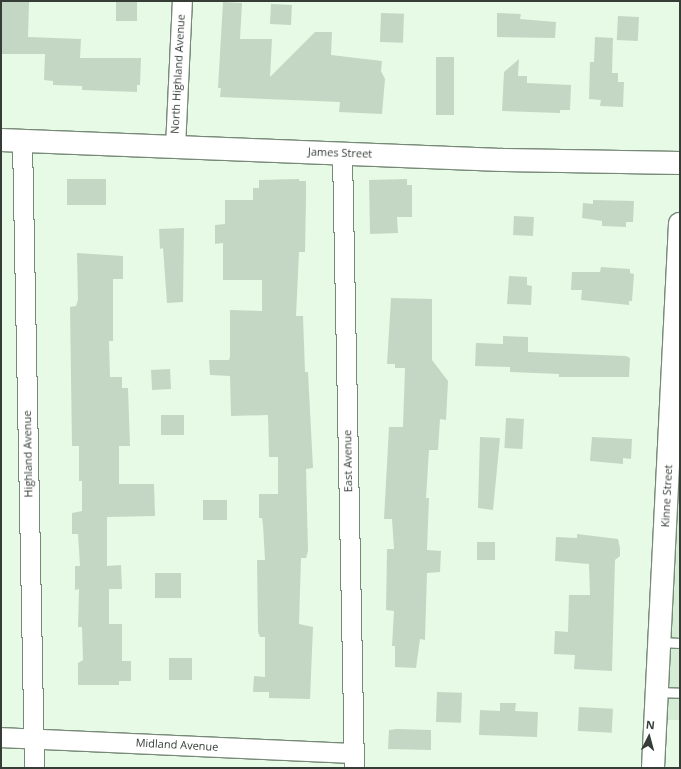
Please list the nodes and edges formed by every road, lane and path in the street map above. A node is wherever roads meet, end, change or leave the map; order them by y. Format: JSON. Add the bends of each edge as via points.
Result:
{"nodes":[{"id":1,"x":182,"y":1,"type":"edge"},
{"id":2,"x":12,"y":140,"type":"edge"},
{"id":3,"x":174,"y":147,"type":"junction"},
{"id":4,"x":342,"y":154,"type":"junction"},
{"id":5,"x":680,"y":163,"type":"edge"},
{"id":6,"x":680,"y":224,"type":"edge"},
{"id":7,"x":670,"y":642,"type":"edge"},
{"id":8,"x":657,"y":692,"type":"junction"},
{"id":9,"x":680,"y":693,"type":"edge"},
{"id":10,"x":1,"y":737,"type":"edge"},
{"id":11,"x":33,"y":738,"type":"junction"},
{"id":12,"x":354,"y":760,"type":"edge"},
{"id":13,"x":34,"y":768,"type":"edge"},
{"id":14,"x":653,"y":768,"type":"edge"}],
"edges":[{"from":1,"to":3,"type":"street","name":"North Highland Avenue"},
{"from":2,"to":3,"type":"street","name":"James Street"},
{"from":2,"to":11,"type":"street","name":"Highland Avenue"},
{"from":3,"to":4,"type":"street","name":"James Street"},
{"from":4,"to":5,"type":"street","name":"James Street"},
{"from":4,"to":12,"type":"street","name":"East Avenue"},
{"from":6,"to":7,"type":"street","name":"Kinne Street"},
{"from":7,"to":8,"type":"street","name":"Kinne Street"},
{"from":8,"to":9,"type":"lane"},
{"from":8,"to":14,"type":"street","name":"Kinne Street"},
{"from":10,"to":11,"type":"street","name":"Midland Avenue"},
{"from":11,"to":12,"type":"street","name":"Midland Avenue"},
{"from":11,"to":13,"type":"street","name":"Highland Avenue"}]}
